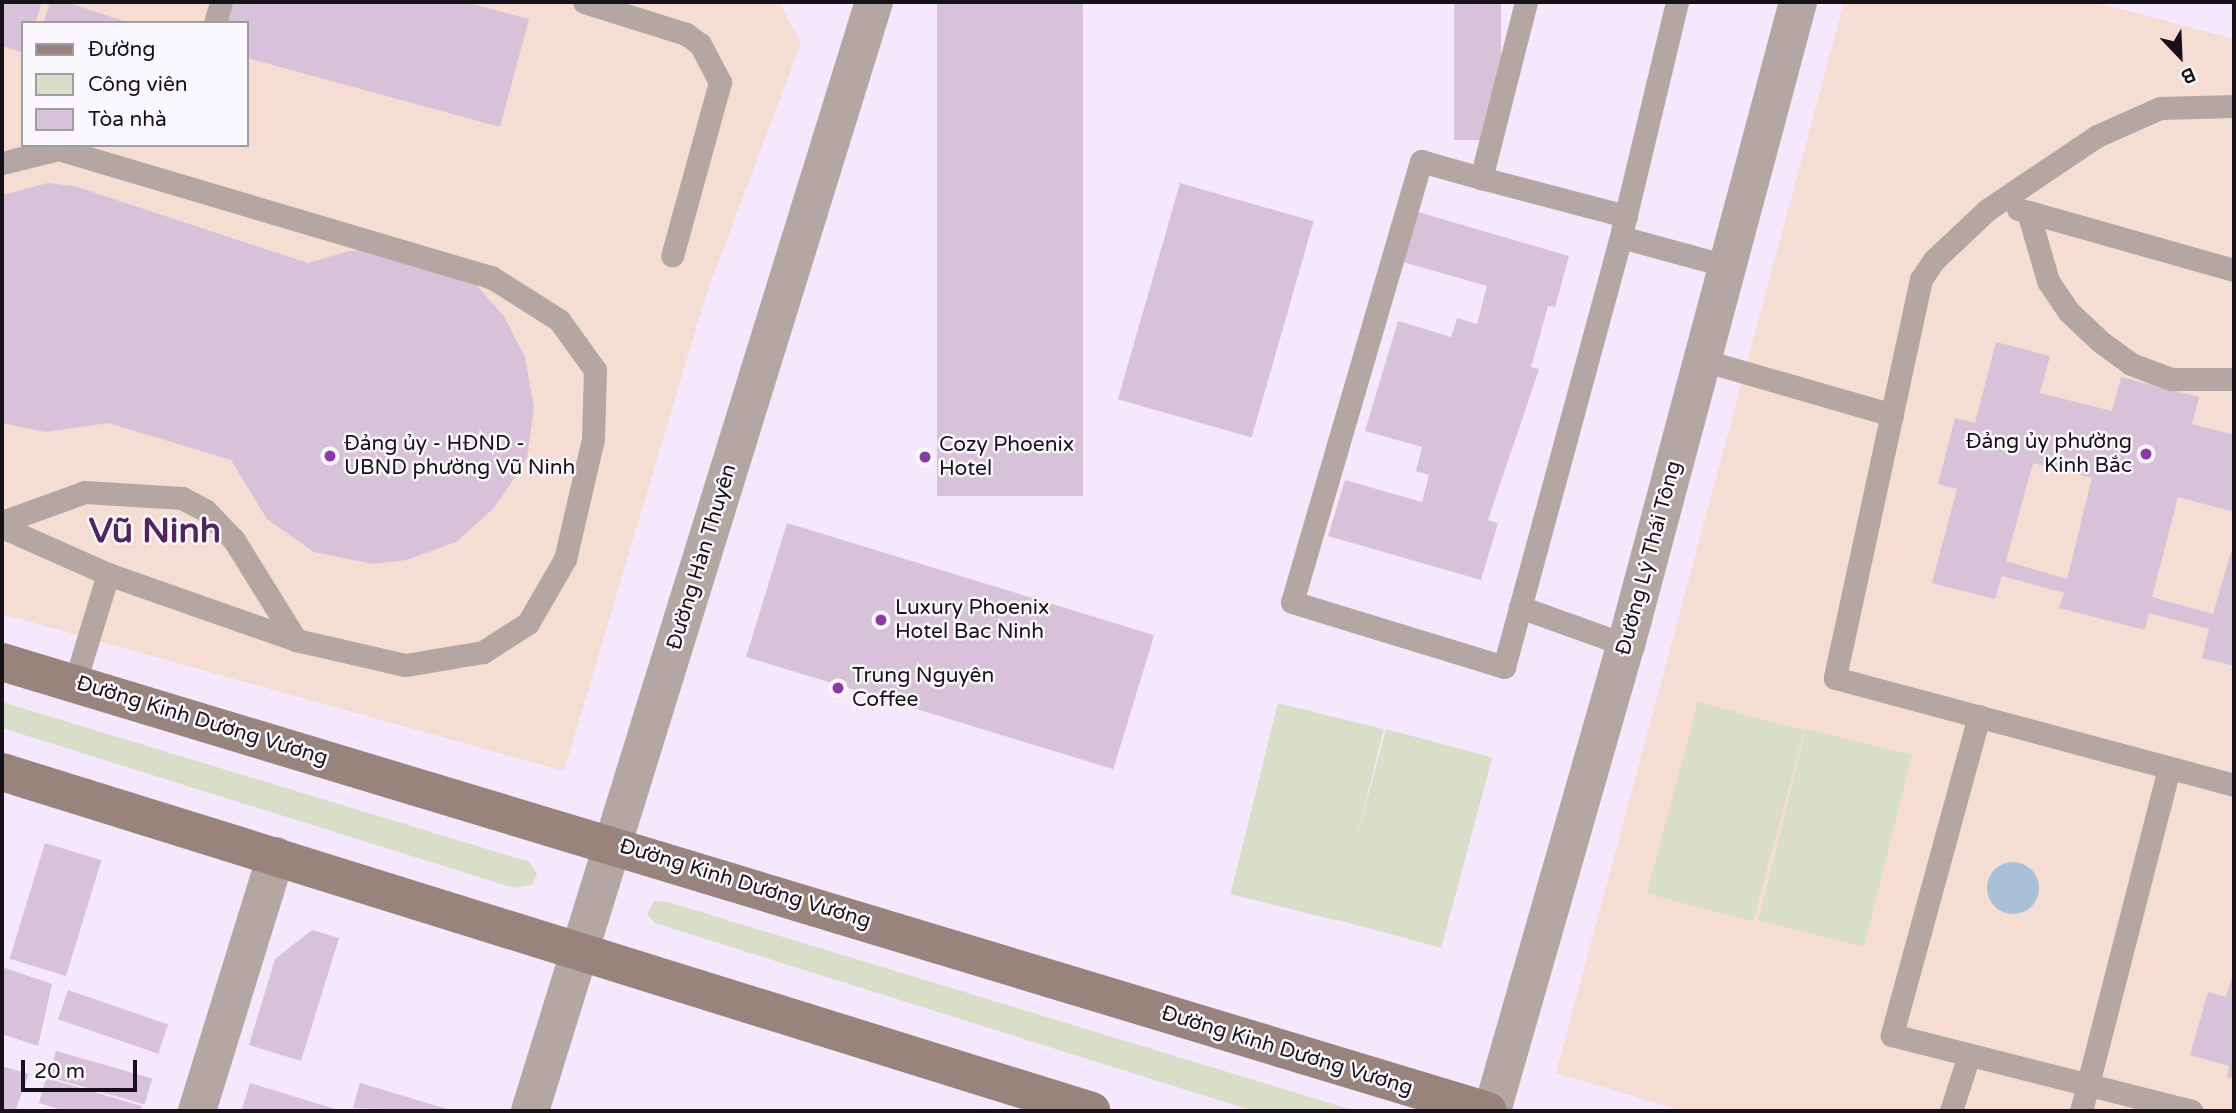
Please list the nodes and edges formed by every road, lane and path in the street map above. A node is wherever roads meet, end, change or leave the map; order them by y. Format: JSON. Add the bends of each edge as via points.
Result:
{"nodes":[{"id":1,"x":221,"y":2,"type":"edge"},
{"id":2,"x":584,"y":2,"type":"edge"},
{"id":3,"x":874,"y":2,"type":"edge"},
{"id":4,"x":1526,"y":2,"type":"edge"},
{"id":5,"x":1677,"y":2,"type":"edge"},
{"id":6,"x":1798,"y":2,"type":"edge"},
{"id":7,"x":216,"y":21,"type":"edge"},
{"id":8,"x":2234,"y":106,"type":"edge"},
{"id":9,"x":2,"y":163,"type":"edge"},
{"id":10,"x":1481,"y":178,"type":"junction"},
{"id":11,"x":1996,"y":203,"type":"junction"},
{"id":12,"x":2028,"y":212,"type":"junction"},
{"id":13,"x":1623,"y":227,"type":"junction"},
{"id":14,"x":672,"y":256,"type":"dead end"},
{"id":15,"x":1727,"y":266,"type":"junction"},
{"id":16,"x":2234,"y":270,"type":"edge"},
{"id":17,"x":1702,"y":360,"type":"junction"},
{"id":18,"x":2234,"y":379,"type":"edge"},
{"id":19,"x":1892,"y":415,"type":"junction"},
{"id":20,"x":2,"y":525,"type":"edge"},
{"id":21,"x":108,"y":575,"type":"junction"},
{"id":22,"x":1520,"y":607,"type":"junction"},
{"id":23,"x":296,"y":640,"type":"junction"},
{"id":24,"x":1626,"y":645,"type":"junction"},
{"id":25,"x":2,"y":662,"type":"edge"},
{"id":26,"x":75,"y":682,"type":"junction"},
{"id":27,"x":1979,"y":716,"type":"junction"},
{"id":28,"x":2169,"y":768,"type":"junction"},
{"id":29,"x":2,"y":772,"type":"edge"},
{"id":30,"x":2234,"y":785,"type":"edge"},
{"id":31,"x":614,"y":845,"type":"junction"},
{"id":32,"x":276,"y":856,"type":"junction"},
{"id":33,"x":578,"y":953,"type":"junction"},
{"id":34,"x":1969,"y":1055,"type":"junction"},
{"id":35,"x":2088,"y":1085,"type":"junction"},
{"id":36,"x":197,"y":1111,"type":"edge"},
{"id":37,"x":530,"y":1111,"type":"edge"},
{"id":38,"x":1092,"y":1111,"type":"edge"},
{"id":39,"x":1490,"y":1111,"type":"edge"},
{"id":40,"x":1951,"y":1111,"type":"edge"},
{"id":41,"x":2081,"y":1111,"type":"edge"},
{"id":42,"x":2192,"y":1111,"type":"edge"}],
"edges":[{"from":1,"to":7,"type":"lane"},
{"from":2,"to":14,"type":"lane","via":[[686,34],[700,44],[720,82]]},
{"from":3,"to":31,"type":"street","name":"Đường Hàn Thuyên"},
{"from":4,"to":10,"type":"lane"},
{"from":5,"to":13,"type":"lane"},
{"from":6,"to":15,"type":"street","name":"Đường Lý Thái Tông"},
{"from":8,"to":11,"type":"lane","via":[[2160,108],[2070,152]]},
{"from":9,"to":23,"type":"lane","via":[[58,149],[491,277],[559,320],[595,370],[593,439],[565,559],[528,623],[483,652],[405,666]]},
{"from":10,"to":13,"type":"lane"},
{"from":10,"to":22,"type":"lane","via":[[1421,161],[1292,602],[1504,667]]},
{"from":11,"to":12,"type":"lane"},
{"from":11,"to":19,"type":"lane","via":[[1921,279]]},
{"from":12,"to":16,"type":"lane"},
{"from":12,"to":18,"type":"lane","via":[[2048,281],[2068,311],[2101,342],[2131,364],[2171,379]]},
{"from":13,"to":15,"type":"lane"},
{"from":13,"to":22,"type":"lane"},
{"from":15,"to":17,"type":"street","name":"Đường Lý Thái Tông"},
{"from":17,"to":19,"type":"lane"},
{"from":17,"to":24,"type":"street","name":"Đường Lý Thái Tông"},
{"from":19,"to":27,"type":"lane","via":[[1835,678]]},
{"from":20,"to":21,"type":"lane"},
{"from":20,"to":23,"type":"lane","via":[[85,492],[181,498],[205,510],[234,540]]},
{"from":21,"to":23,"type":"lane"},
{"from":21,"to":26,"type":"lane"},
{"from":22,"to":24,"type":"lane"},
{"from":24,"to":39,"type":"street","name":"Đường Lý Thái Tông"},
{"from":25,"to":26,"type":"main road","name":"Đường Kinh Dương Vương"},
{"from":26,"to":31,"type":"main road","name":"Đường Kinh Dương Vương"},
{"from":27,"to":28,"type":"lane"},
{"from":27,"to":34,"type":"lane","via":[[1892,1035]]},
{"from":28,"to":30,"type":"lane"},
{"from":28,"to":35,"type":"lane"},
{"from":29,"to":32,"type":"main road"},
{"from":31,"to":33,"type":"street","name":"Đường Hàn Thuyên"},
{"from":31,"to":39,"type":"main road","name":"Đường Kinh Dương Vương"},
{"from":32,"to":33,"type":"main road"},
{"from":32,"to":36,"type":"street"},
{"from":33,"to":37,"type":"street","name":"Đường Hàn Thuyên"},
{"from":33,"to":38,"type":"main road"},
{"from":34,"to":35,"type":"lane"},
{"from":34,"to":40,"type":"lane"},
{"from":35,"to":41,"type":"lane"},
{"from":35,"to":42,"type":"lane"}]}
